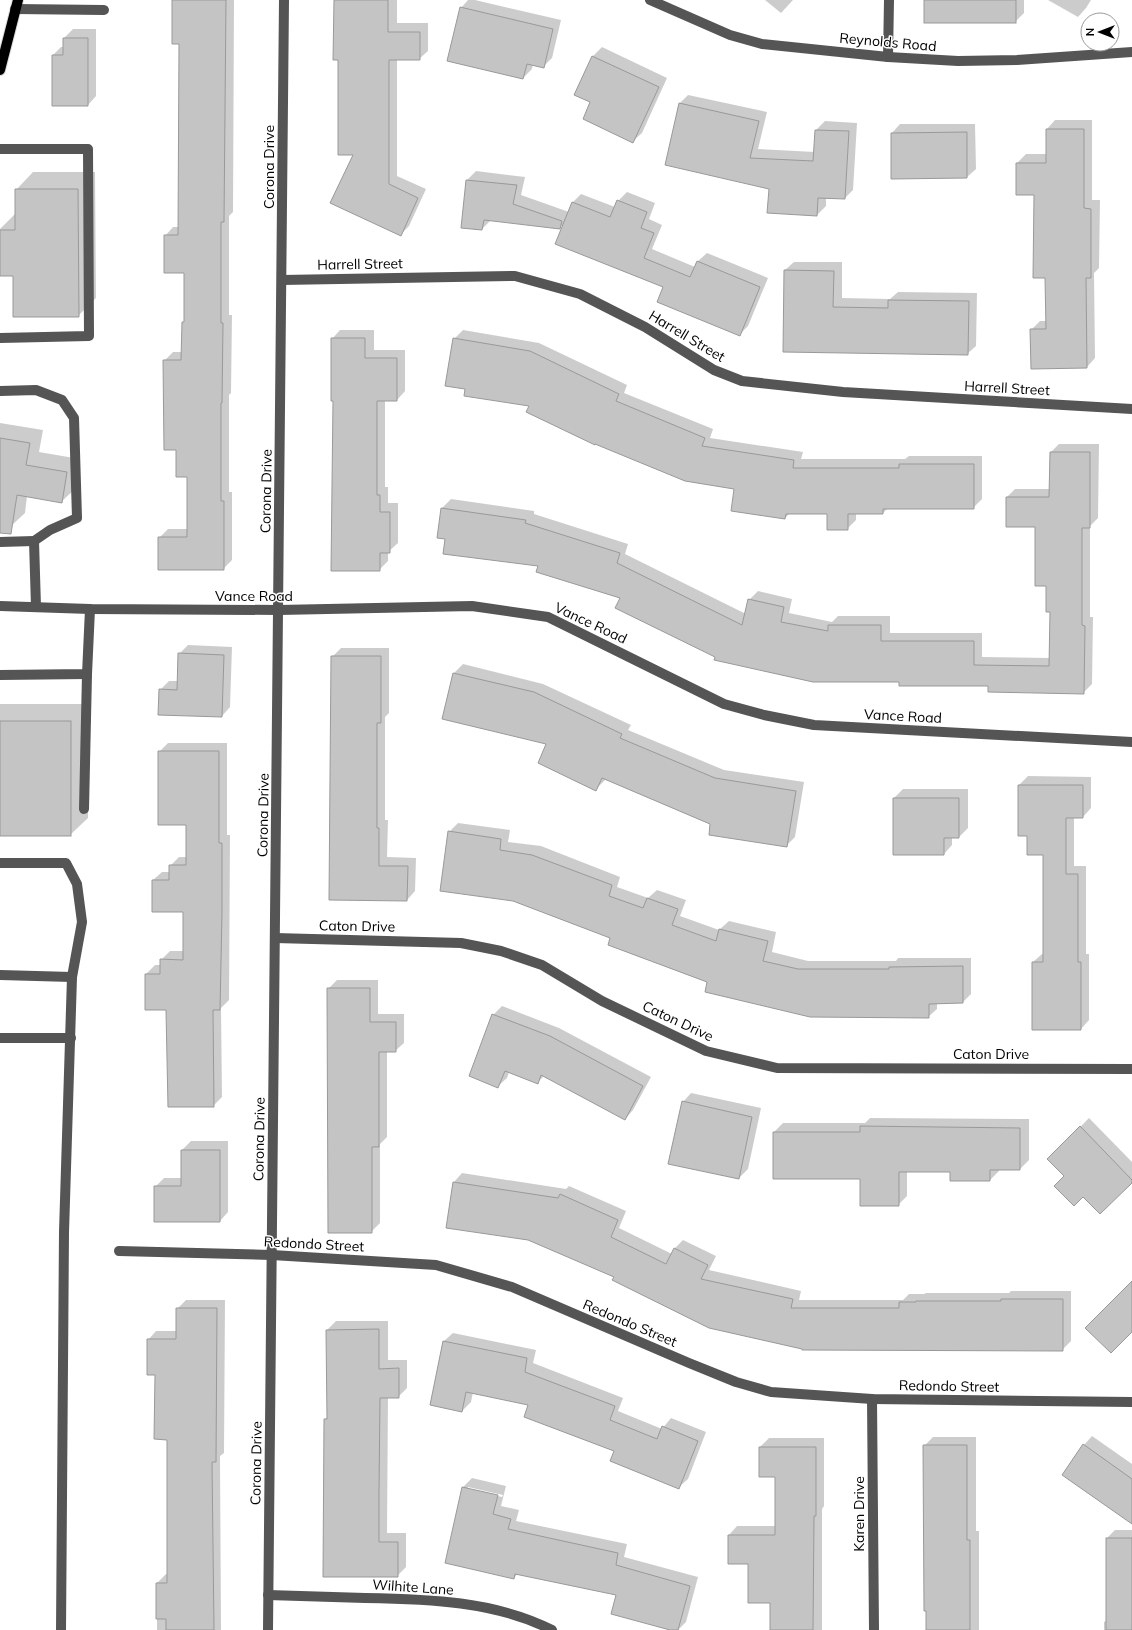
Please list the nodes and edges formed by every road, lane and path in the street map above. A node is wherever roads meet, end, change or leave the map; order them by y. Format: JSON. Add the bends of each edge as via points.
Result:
{"nodes":[{"id":1,"x":284,"y":0,"type":"edge"},
{"id":2,"x":650,"y":0,"type":"edge"},
{"id":3,"x":889,"y":0,"type":"edge"},
{"id":4,"x":17,"y":4,"type":"edge"},
{"id":5,"x":104,"y":10,"type":"dead end"},
{"id":6,"x":1132,"y":51,"type":"edge"},
{"id":7,"x":888,"y":57,"type":"junction"},
{"id":8,"x":1132,"y":62,"type":"edge"},
{"id":9,"x":0,"y":70,"type":"edge"},
{"id":10,"x":0,"y":149,"type":"edge"},
{"id":11,"x":282,"y":280,"type":"junction"},
{"id":12,"x":0,"y":338,"type":"edge"},
{"id":13,"x":0,"y":391,"type":"edge"},
{"id":14,"x":1132,"y":409,"type":"edge"},
{"id":15,"x":34,"y":541,"type":"junction"},
{"id":16,"x":0,"y":542,"type":"edge"},
{"id":17,"x":0,"y":606,"type":"edge"},
{"id":18,"x":36,"y":608,"type":"junction"},
{"id":19,"x":90,"y":609,"type":"junction"},
{"id":20,"x":279,"y":610,"type":"junction"},
{"id":21,"x":87,"y":674,"type":"junction"},
{"id":22,"x":0,"y":675,"type":"edge"},
{"id":23,"x":1132,"y":742,"type":"edge"},
{"id":24,"x":84,"y":809,"type":"dead end"},
{"id":25,"x":0,"y":863,"type":"edge"},
{"id":26,"x":276,"y":938,"type":"junction"},
{"id":27,"x":0,"y":975,"type":"edge"},
{"id":28,"x":72,"y":977,"type":"junction"},
{"id":29,"x":0,"y":1038,"type":"edge"},
{"id":30,"x":71,"y":1038,"type":"junction"},
{"id":31,"x":1132,"y":1069,"type":"edge"},
{"id":32,"x":119,"y":1251,"type":"dead end"},
{"id":33,"x":272,"y":1254,"type":"junction"},
{"id":34,"x":872,"y":1399,"type":"junction"},
{"id":35,"x":1132,"y":1402,"type":"edge"},
{"id":36,"x":268,"y":1595,"type":"junction"},
{"id":37,"x":61,"y":1630,"type":"edge"},
{"id":38,"x":268,"y":1630,"type":"edge"},
{"id":39,"x":552,"y":1630,"type":"edge"},
{"id":40,"x":874,"y":1630,"type":"edge"}],
"edges":[{"from":1,"to":11,"type":"street","name":"Corona Drive"},
{"from":2,"to":7,"type":"street","name":"Reynolds Road","via":[[730,35],[762,44]]},
{"from":3,"to":7,"type":"street"},
{"from":4,"to":5,"type":"street"},
{"from":4,"to":9,"type":"main road"},
{"from":6,"to":7,"type":"street","name":"Reynolds Road","via":[[1017,60],[958,61]]},
{"from":6,"to":8,"type":"street"},
{"from":10,"to":12,"type":"street","via":[[88,149],[89,336]]},
{"from":11,"to":14,"type":"street","name":"Harrell Street","via":[[515,276],[580,294],[645,327],[714,370],[742,381],[844,392]]},
{"from":11,"to":20,"type":"street","name":"Corona Drive"},
{"from":13,"to":15,"type":"street","via":[[36,390],[62,400],[74,418],[77,518],[50,530]]},
{"from":15,"to":16,"type":"street"},
{"from":15,"to":18,"type":"street"},
{"from":17,"to":18,"type":"street","name":"Vance Road"},
{"from":18,"to":19,"type":"street","name":"Vance Road"},
{"from":19,"to":20,"type":"street","name":"Vance Road"},
{"from":19,"to":21,"type":"street"},
{"from":20,"to":23,"type":"street","name":"Vance Road","via":[[472,606],[548,617],[724,704],[807,724]]},
{"from":20,"to":26,"type":"street","name":"Corona Drive"},
{"from":21,"to":22,"type":"street"},
{"from":21,"to":24,"type":"street"},
{"from":25,"to":28,"type":"street","via":[[66,863],[77,884],[82,922]]},
{"from":26,"to":31,"type":"street","name":"Caton Drive","via":[[461,943],[501,951],[542,965],[602,1001],[706,1051],[777,1068]]},
{"from":26,"to":33,"type":"street","name":"Corona Drive"},
{"from":27,"to":28,"type":"street"},
{"from":28,"to":30,"type":"street"},
{"from":29,"to":30,"type":"street"},
{"from":30,"to":37,"type":"street","via":[[64,1232]]},
{"from":32,"to":33,"type":"street","name":"Redondo Street"},
{"from":33,"to":34,"type":"street","name":"Redondo Street","via":[[436,1265],[512,1287],[689,1363],[750,1386],[771,1392]]},
{"from":33,"to":36,"type":"street","name":"Corona Drive"},
{"from":34,"to":35,"type":"street","name":"Redondo Street"},
{"from":34,"to":40,"type":"street","name":"Karen Drive"},
{"from":36,"to":38,"type":"street","name":"Corona Drive"},
{"from":36,"to":39,"type":"street","name":"Wilhite Lane","via":[[422,1599],[498,1610]]}]}
